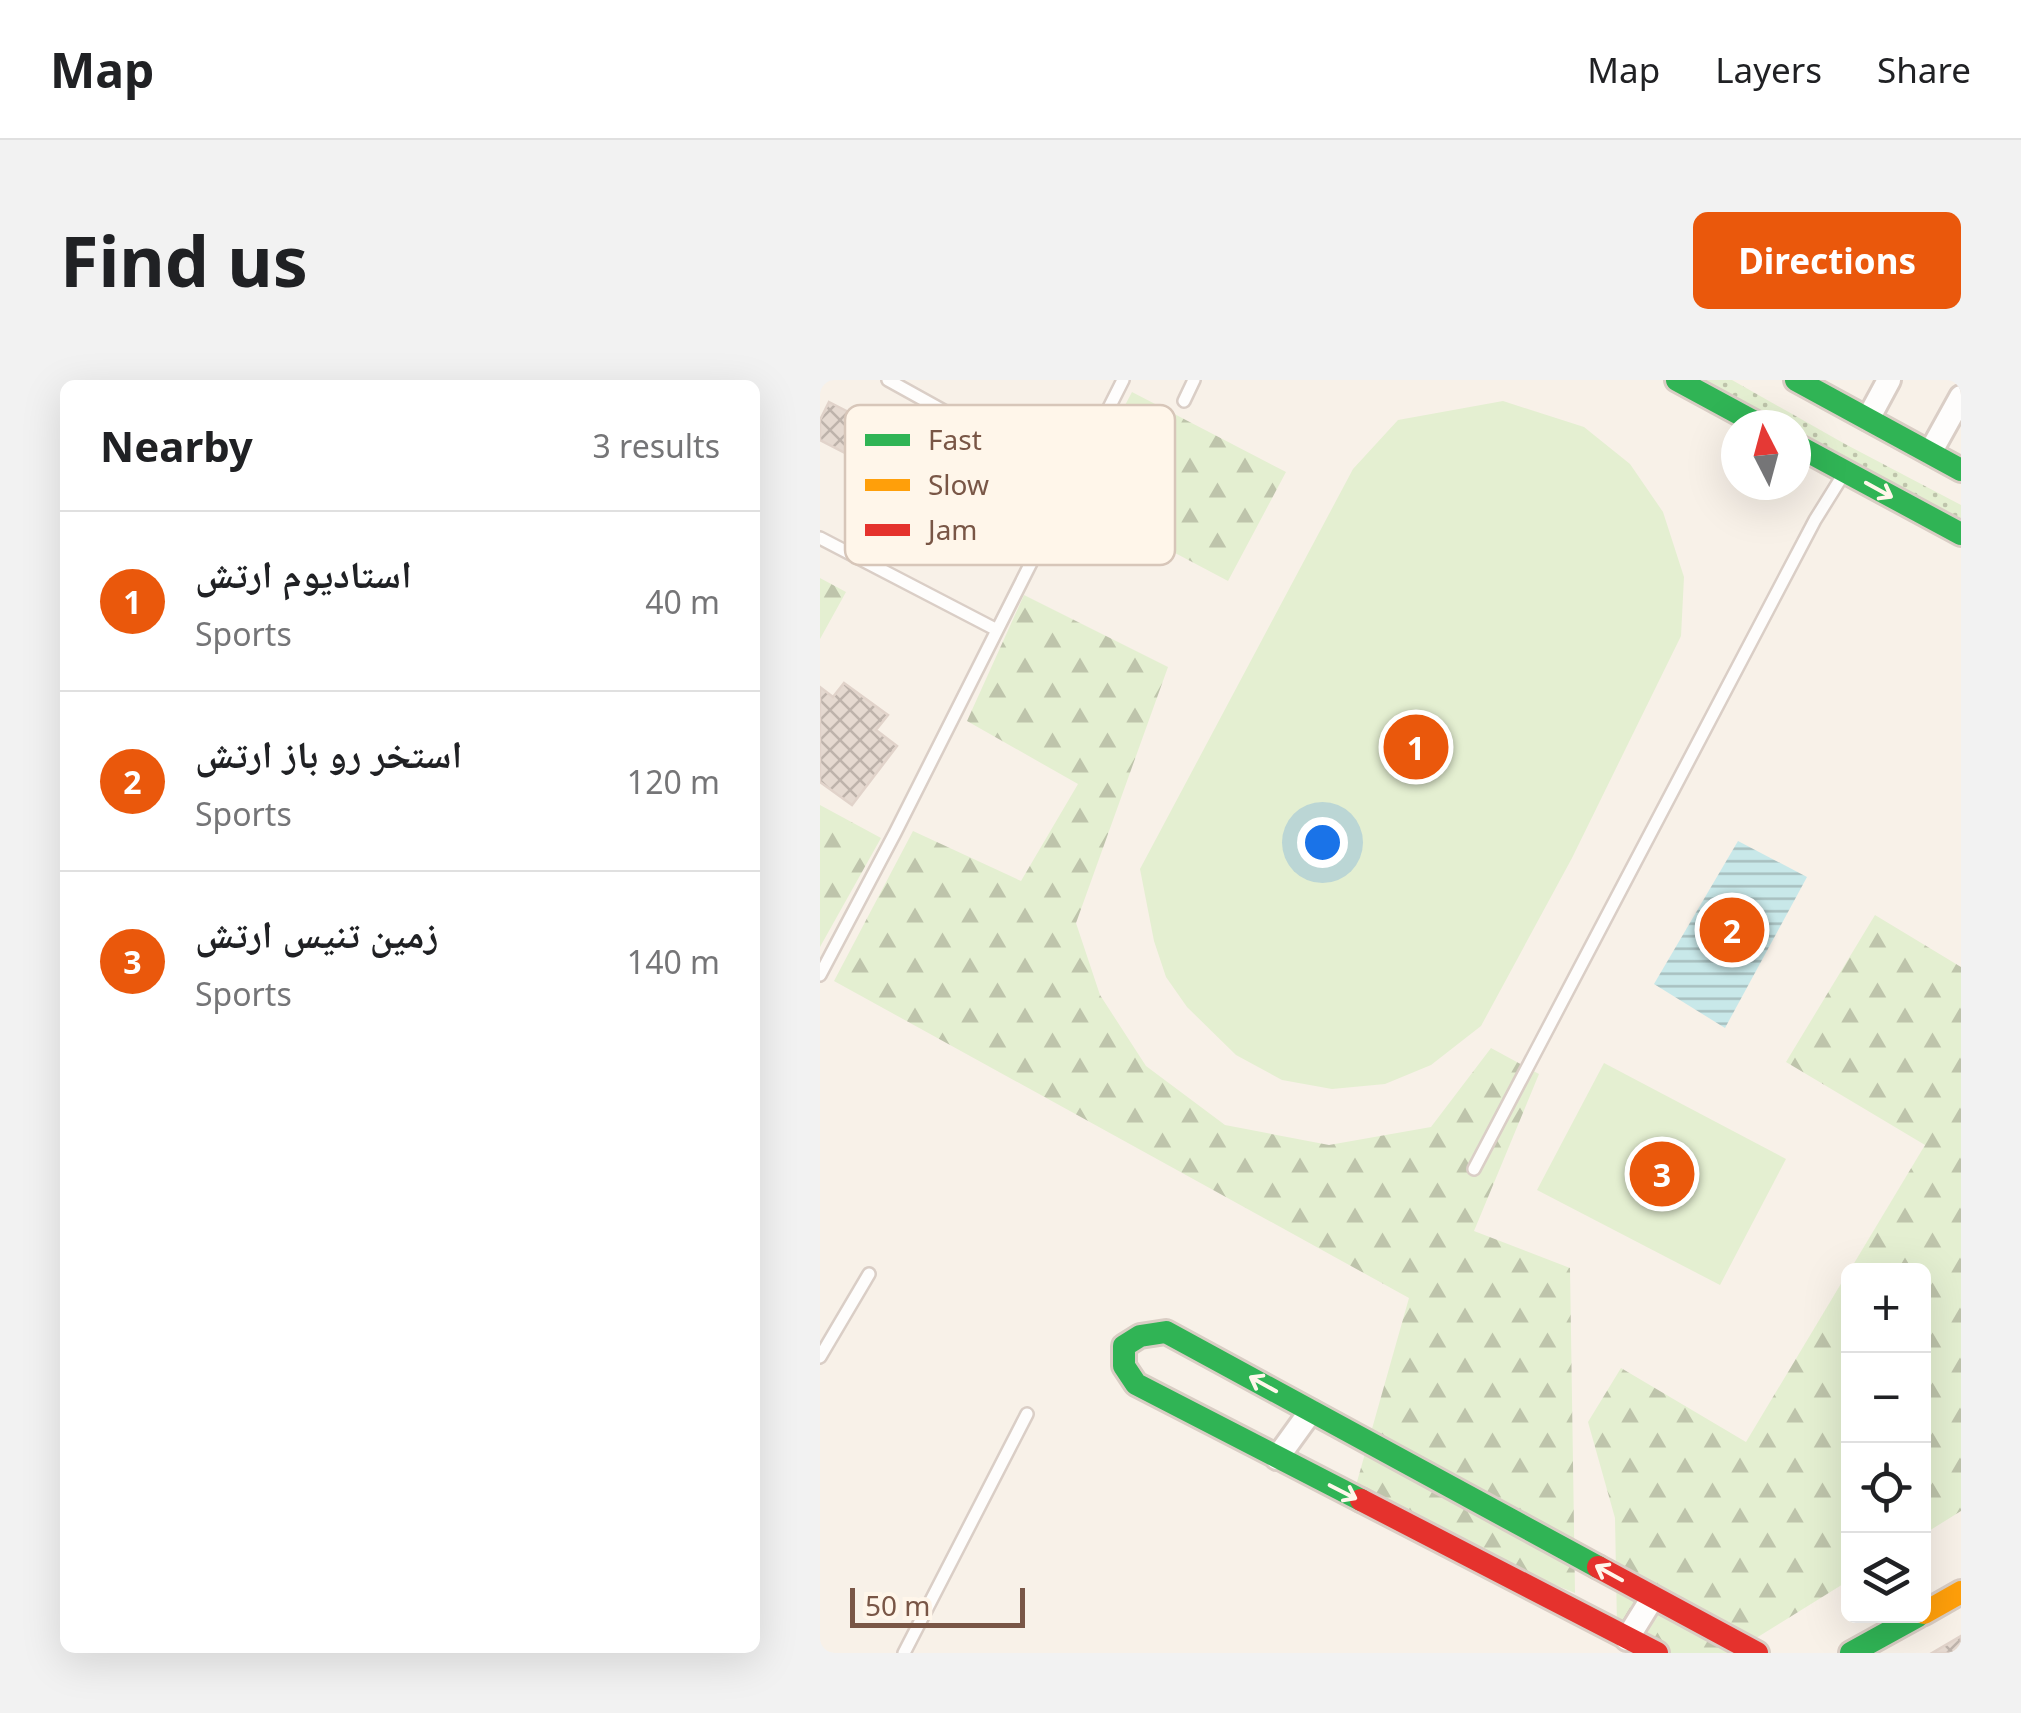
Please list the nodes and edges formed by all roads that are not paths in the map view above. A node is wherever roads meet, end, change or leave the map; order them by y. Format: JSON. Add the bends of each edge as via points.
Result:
{"nodes":[{"id":1,"x":888,"y":380,"type":"edge"},
{"id":2,"x":1123,"y":380,"type":"edge"},
{"id":3,"x":1194,"y":380,"type":"edge"},
{"id":4,"x":1677,"y":380,"type":"edge"},
{"id":5,"x":1889,"y":380,"type":"edge"},
{"id":6,"x":1799,"y":381,"type":"edge"},
{"id":7,"x":1961,"y":397,"type":"edge"},
{"id":8,"x":1184,"y":401,"type":"dead end"},
{"id":9,"x":932,"y":405,"type":"edge"},
{"id":10,"x":1110,"y":405,"type":"edge"},
{"id":11,"x":1732,"y":410,"type":"edge"},
{"id":12,"x":1868,"y":419,"type":"junction"},
{"id":13,"x":1811,"y":453,"type":"edge"},
{"id":14,"x":1930,"y":453,"type":"junction"},
{"id":15,"x":1961,"y":470,"type":"edge"},
{"id":16,"x":1845,"y":472,"type":"junction"},
{"id":17,"x":1961,"y":534,"type":"edge"},
{"id":18,"x":820,"y":538,"type":"edge"},
{"id":19,"x":845,"y":551,"type":"edge"},
{"id":20,"x":872,"y":565,"type":"edge"},
{"id":21,"x":1030,"y":565,"type":"edge"},
{"id":22,"x":997,"y":630,"type":"junction"},
{"id":23,"x":820,"y":976,"type":"edge"},
{"id":24,"x":1474,"y":1168,"type":"dead end"},
{"id":25,"x":868,"y":1274,"type":"dead end"},
{"id":26,"x":820,"y":1356,"type":"edge"},
{"id":27,"x":1311,"y":1411,"type":"junction"},
{"id":28,"x":1027,"y":1414,"type":"dead end"},
{"id":29,"x":1277,"y":1458,"type":"junction"},
{"id":30,"x":1961,"y":1592,"type":"edge"},
{"id":31,"x":1653,"y":1597,"type":"junction"},
{"id":32,"x":1931,"y":1608,"type":"edge"},
{"id":33,"x":1905,"y":1623,"type":"edge"},
{"id":34,"x":1627,"y":1639,"type":"junction"},
{"id":35,"x":904,"y":1653,"type":"edge"},
{"id":36,"x":1657,"y":1653,"type":"edge"},
{"id":37,"x":1757,"y":1653,"type":"edge"},
{"id":38,"x":1851,"y":1653,"type":"edge"}],
"edges":[{"from":1,"to":9,"type":"lane"},
{"from":2,"to":10,"type":"lane"},
{"from":3,"to":8,"type":"lane"},
{"from":4,"to":11,"type":"street"},
{"from":5,"to":12,"type":"street"},
{"from":6,"to":12,"type":"street"},
{"from":7,"to":14,"type":"street"},
{"from":12,"to":14,"type":"street"},
{"from":13,"to":16,"type":"street"},
{"from":14,"to":15,"type":"street"},
{"from":16,"to":17,"type":"street","one_way":true},
{"from":16,"to":24,"type":"lane"},
{"from":18,"to":19,"type":"lane"},
{"from":20,"to":22,"type":"lane"},
{"from":21,"to":22,"type":"lane"},
{"from":22,"to":23,"type":"lane"},
{"from":25,"to":26,"type":"lane"},
{"from":27,"to":29,"type":"street"},
{"from":27,"to":29,"type":"street","one_way":true,"via":[[1166,1332],[1124,1346],[1124,1366],[1136,1384]]},
{"from":31,"to":27,"type":"street","one_way":true},
{"from":28,"to":35,"type":"lane"},
{"from":29,"to":34,"type":"street","one_way":true},
{"from":30,"to":32,"type":"street"},
{"from":31,"to":34,"type":"street"},
{"from":31,"to":37,"type":"street"},
{"from":33,"to":38,"type":"street"},
{"from":34,"to":36,"type":"street"}]}
